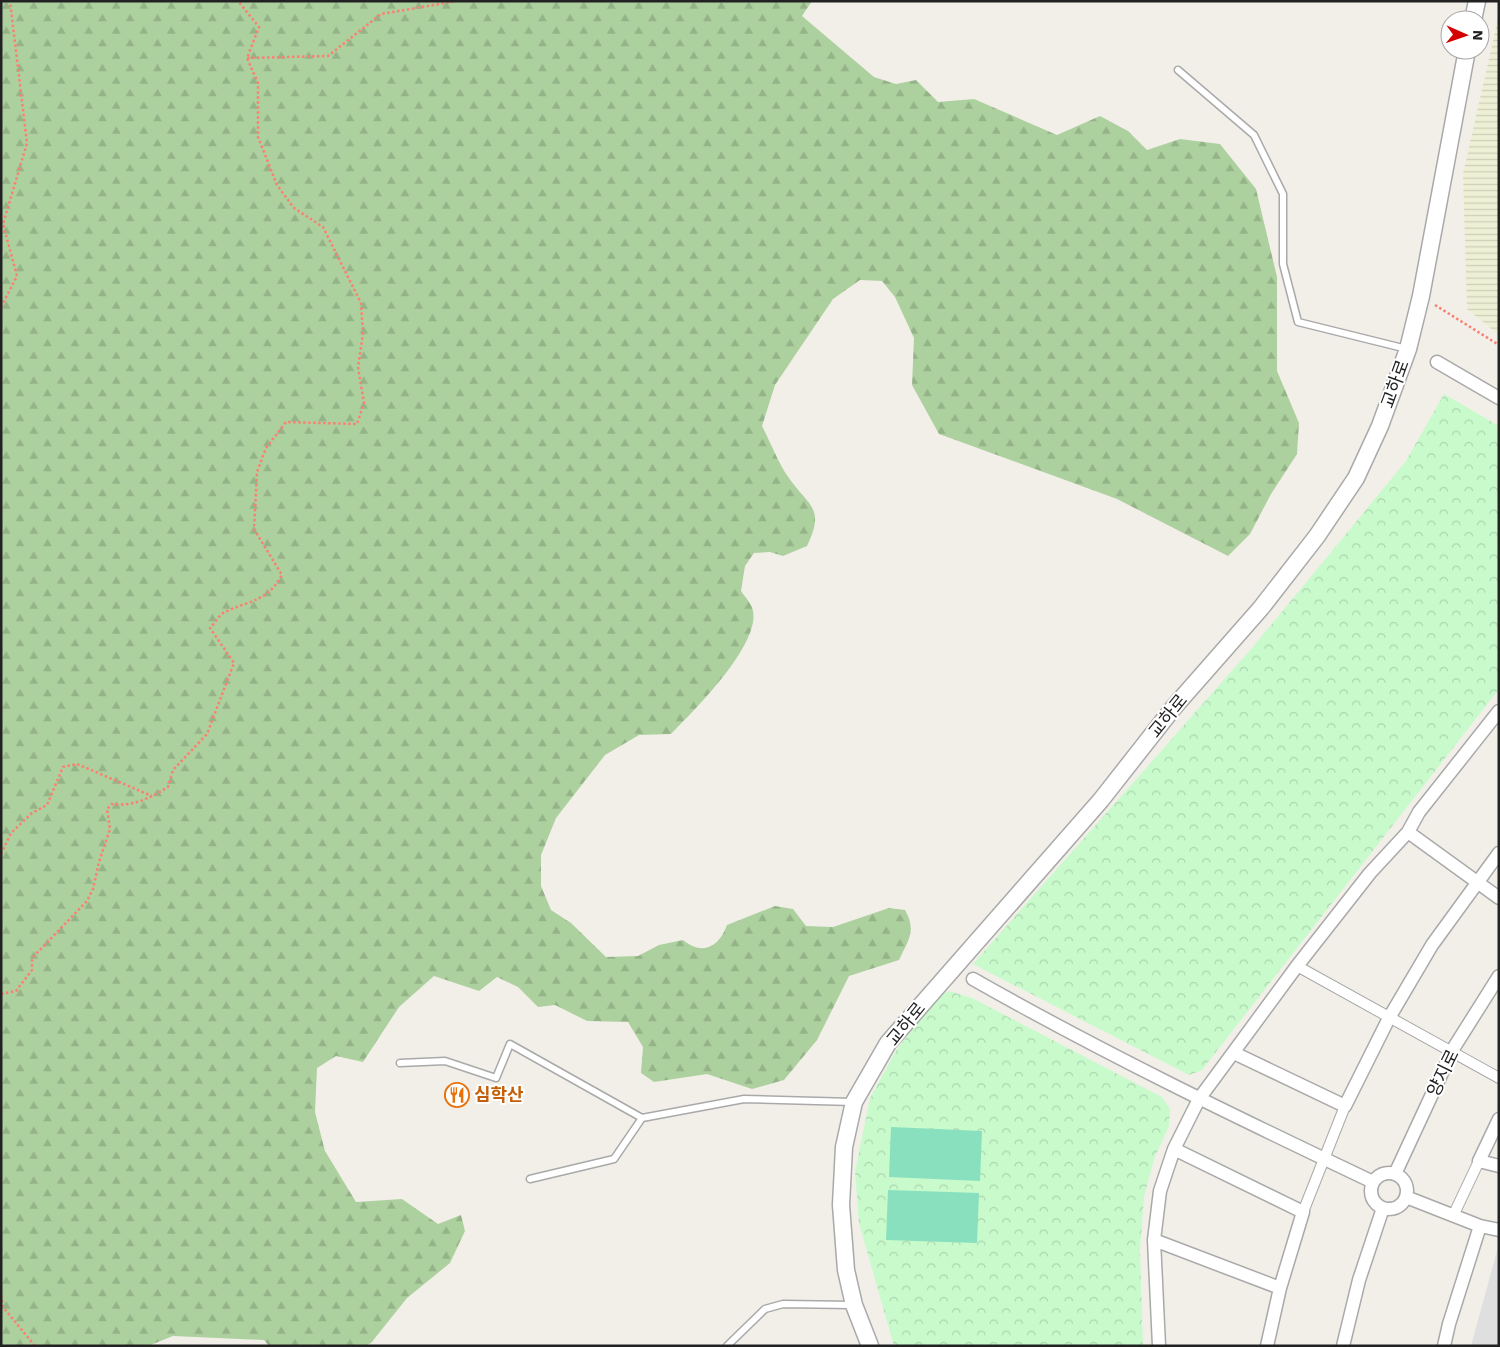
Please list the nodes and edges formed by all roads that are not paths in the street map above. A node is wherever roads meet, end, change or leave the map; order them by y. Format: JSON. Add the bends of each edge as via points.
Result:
{"nodes":[{"id":1,"x":1465,"y":60,"type":"edge"},
{"id":2,"x":1178,"y":70,"type":"dead end"},
{"id":3,"x":1408,"y":349,"type":"junction"},
{"id":4,"x":1436,"y":362,"type":"dead end"},
{"id":5,"x":1499,"y":398,"type":"edge"},
{"id":6,"x":1499,"y":711,"type":"edge"},
{"id":7,"x":1408,"y":832,"type":"junction"},
{"id":8,"x":1499,"y":853,"type":"edge"},
{"id":9,"x":1477,"y":882,"type":"junction"},
{"id":10,"x":1499,"y":898,"type":"edge"},
{"id":11,"x":1297,"y":966,"type":"junction"},
{"id":12,"x":1499,"y":976,"type":"edge"},
{"id":13,"x":973,"y":979,"type":"dead end"},
{"id":14,"x":1389,"y":1018,"type":"junction"},
{"id":15,"x":1452,"y":1052,"type":"junction"},
{"id":16,"x":1234,"y":1053,"type":"junction"},
{"id":17,"x":400,"y":1063,"type":"dead end"},
{"id":18,"x":1499,"y":1078,"type":"edge"},
{"id":19,"x":1199,"y":1099,"type":"junction"},
{"id":20,"x":854,"y":1102,"type":"junction"},
{"id":21,"x":1344,"y":1106,"type":"junction"},
{"id":22,"x":642,"y":1118,"type":"junction"},
{"id":23,"x":1499,"y":1119,"type":"edge"},
{"id":24,"x":1174,"y":1149,"type":"junction"},
{"id":25,"x":1324,"y":1159,"type":"junction"},
{"id":26,"x":1479,"y":1161,"type":"junction"},
{"id":27,"x":1499,"y":1166,"type":"edge"},
{"id":28,"x":1395,"y":1174,"type":"junction"},
{"id":29,"x":530,"y":1179,"type":"dead end"},
{"id":30,"x":1373,"y":1182,"type":"junction"},
{"id":31,"x":1406,"y":1197,"type":"junction"},
{"id":32,"x":1383,"y":1208,"type":"junction"},
{"id":33,"x":1303,"y":1212,"type":"junction"},
{"id":34,"x":1453,"y":1216,"type":"junction"},
{"id":35,"x":1480,"y":1226,"type":"junction"},
{"id":36,"x":1499,"y":1230,"type":"edge"},
{"id":37,"x":1154,"y":1240,"type":"junction"},
{"id":38,"x":1280,"y":1288,"type":"junction"},
{"id":39,"x":854,"y":1305,"type":"junction"},
{"id":40,"x":727,"y":1346,"type":"edge"},
{"id":41,"x":870,"y":1346,"type":"edge"},
{"id":42,"x":1159,"y":1346,"type":"edge"},
{"id":43,"x":1267,"y":1346,"type":"edge"},
{"id":44,"x":1343,"y":1346,"type":"edge"},
{"id":45,"x":1444,"y":1346,"type":"edge"}],
"edges":[{"from":1,"to":3,"type":"street","name":"교하로"},
{"from":2,"to":3,"type":"lane","via":[[1254,136],[1283,194],[1282,264],[1298,322]]},
{"from":3,"to":20,"type":"street","name":"교하로","via":[[1380,426],[1356,478],[1317,536],[1101,800],[888,1043]]},
{"from":4,"to":5,"type":"street"},
{"from":6,"to":7,"type":"street","via":[[1419,812]]},
{"from":7,"to":9,"type":"street"},
{"from":7,"to":11,"type":"street","via":[[1370,873]]},
{"from":8,"to":9,"type":"street"},
{"from":9,"to":10,"type":"street"},
{"from":9,"to":14,"type":"street","via":[[1432,945]]},
{"from":11,"to":14,"type":"street"},
{"from":11,"to":16,"type":"street"},
{"from":12,"to":15,"type":"street","name":"양지로"},
{"from":13,"to":19,"type":"street"},
{"from":14,"to":15,"type":"street"},
{"from":14,"to":21,"type":"street"},
{"from":15,"to":18,"type":"street"},
{"from":15,"to":28,"type":"street","name":"양지로"},
{"from":16,"to":19,"type":"street"},
{"from":16,"to":21,"type":"street"},
{"from":17,"to":22,"type":"lane","via":[[445,1061],[496,1078],[510,1044]]},
{"from":19,"to":24,"type":"street"},
{"from":19,"to":25,"type":"street"},
{"from":20,"to":22,"type":"lane","via":[[744,1099]]},
{"from":20,"to":39,"type":"street","name":"교하로","via":[[844,1148],[841,1206],[846,1270]]},
{"from":21,"to":25,"type":"street"},
{"from":22,"to":29,"type":"lane","via":[[614,1159]]},
{"from":23,"to":26,"type":"street"},
{"from":24,"to":33,"type":"street"},
{"from":24,"to":37,"type":"street","via":[[1160,1191]]},
{"from":25,"to":30,"type":"street"},
{"from":25,"to":33,"type":"street"},
{"from":26,"to":27,"type":"street"},
{"from":26,"to":34,"type":"street"},
{"from":28,"to":30,"type":"street","via":[[1383,1174]]},
{"from":28,"to":31,"type":"street","via":[[1407,1186]]},
{"from":30,"to":32,"type":"street","via":[[1371,1194]]},
{"from":31,"to":32,"type":"street","via":[[1394,1208]]},
{"from":31,"to":34,"type":"street"},
{"from":32,"to":44,"type":"street","via":[[1359,1280]]},
{"from":33,"to":38,"type":"street"},
{"from":34,"to":35,"type":"street"},
{"from":35,"to":36,"type":"street"},
{"from":35,"to":45,"type":"street"},
{"from":37,"to":38,"type":"street"},
{"from":37,"to":42,"type":"street"},
{"from":38,"to":43,"type":"street"},
{"from":39,"to":40,"type":"lane","via":[[783,1304],[765,1309]]},
{"from":39,"to":41,"type":"street","name":"교하로"}]}
